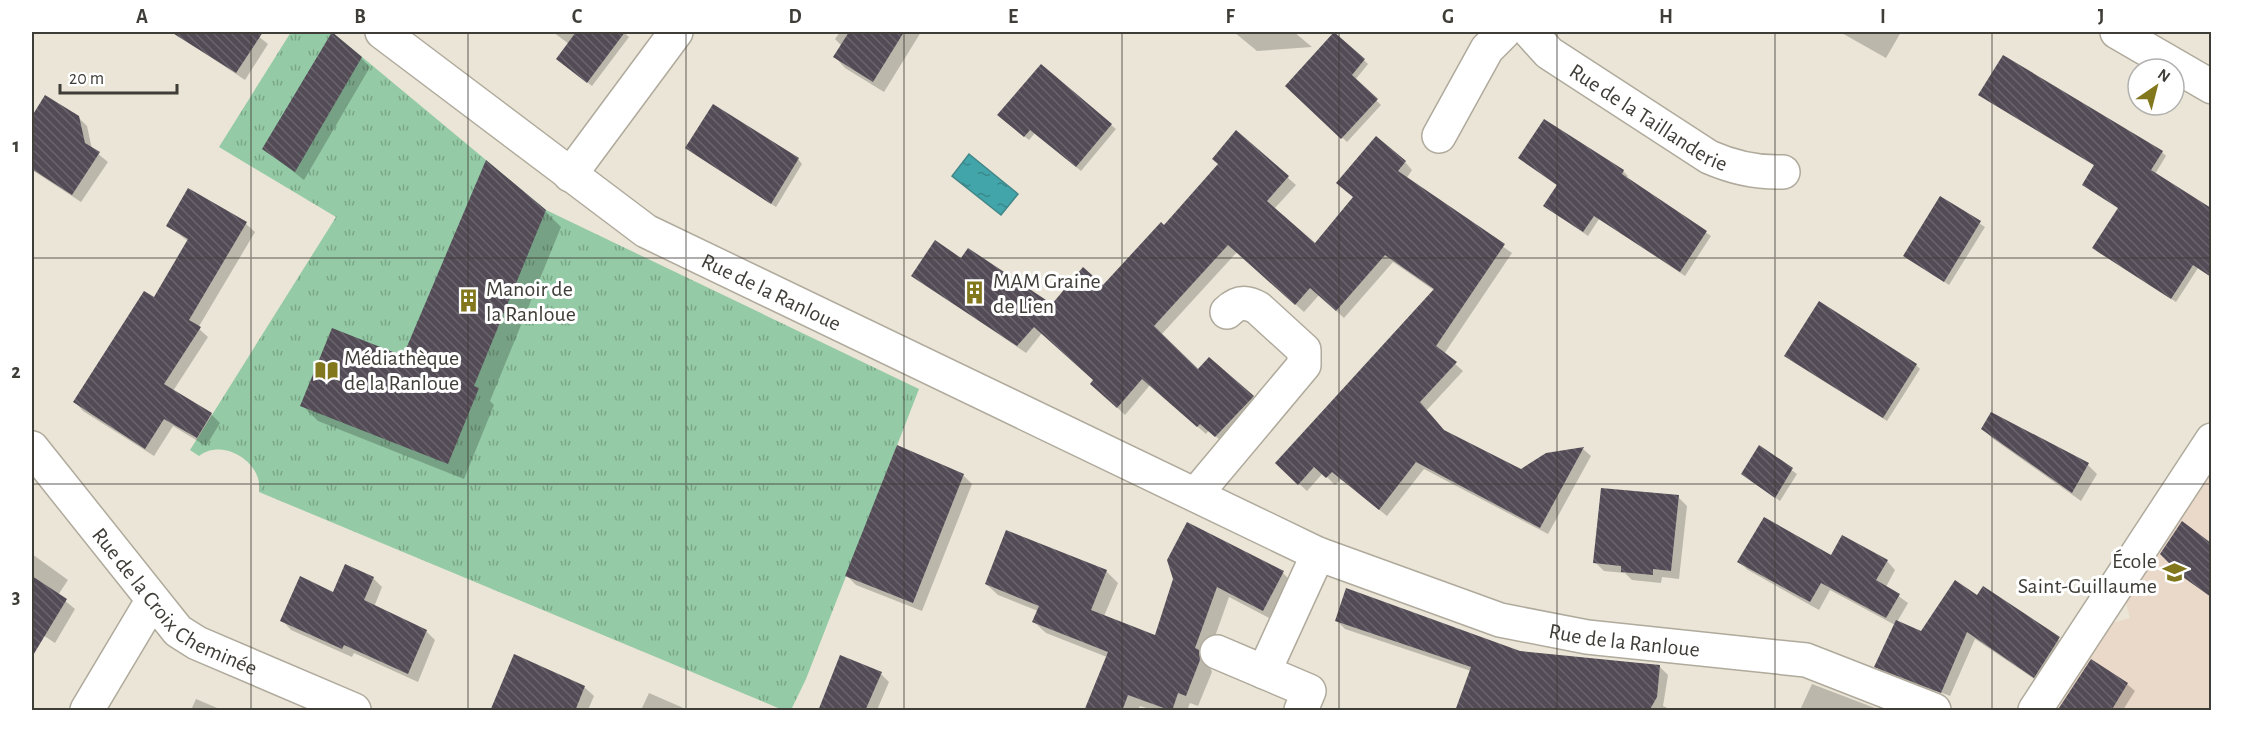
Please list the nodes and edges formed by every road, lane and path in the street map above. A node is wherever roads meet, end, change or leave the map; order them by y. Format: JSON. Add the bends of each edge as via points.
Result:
{"nodes":[{"id":1,"x":382,"y":32,"type":"edge"},
{"id":2,"x":676,"y":32,"type":"edge"},
{"id":3,"x":1504,"y":32,"type":"edge"},
{"id":4,"x":1530,"y":32,"type":"edge"},
{"id":5,"x":2117,"y":32,"type":"edge"},
{"id":6,"x":2211,"y":87,"type":"edge"},
{"id":7,"x":1439,"y":136,"type":"dead end"},
{"id":8,"x":1783,"y":172,"type":"dead end"},
{"id":9,"x":570,"y":175,"type":"junction"},
{"id":10,"x":1227,"y":312,"type":"dead end"},
{"id":11,"x":2211,"y":440,"type":"edge"},
{"id":12,"x":32,"y":448,"type":"edge"},
{"id":13,"x":1196,"y":494,"type":"junction"},
{"id":14,"x":1318,"y":555,"type":"junction"},
{"id":15,"x":152,"y":601,"type":"junction"},
{"id":16,"x":1216,"y":652,"type":"dead end"},
{"id":17,"x":1264,"y":672,"type":"junction"},
{"id":18,"x":87,"y":711,"type":"edge"},
{"id":19,"x":354,"y":711,"type":"edge"},
{"id":20,"x":1301,"y":711,"type":"edge"},
{"id":21,"x":1934,"y":711,"type":"edge"},
{"id":22,"x":2035,"y":711,"type":"edge"}],
"edges":[{"from":1,"to":9,"type":"street","name":"Rue de la Ranloue"},
{"from":2,"to":9,"type":"street"},
{"from":3,"to":7,"type":"street","via":[[1487,50]]},
{"from":4,"to":8,"type":"street","name":"Rue de la Taillanderie","via":[[1549,53],[1709,157],[1732,167]]},
{"from":5,"to":6,"type":"street"},
{"from":9,"to":13,"type":"street","name":"Rue de la Ranloue","via":[[646,231]]},
{"from":10,"to":13,"type":"street","via":[[1241,303],[1258,308],[1304,350],[1304,365]]},
{"from":11,"to":22,"type":"street"},
{"from":12,"to":15,"type":"street","name":"Rue de la Croix Cheminée"},
{"from":13,"to":14,"type":"street","name":"Rue de la Ranloue"},
{"from":14,"to":17,"type":"street"},
{"from":14,"to":21,"type":"street","name":"Rue de la Ranloue","via":[[1500,621],[1587,637],[1806,660]]},
{"from":15,"to":18,"type":"street"},
{"from":15,"to":19,"type":"street","name":"Rue de la Croix Cheminée","via":[[188,638]]},
{"from":16,"to":17,"type":"street"},
{"from":17,"to":20,"type":"street","via":[[1309,691]]}]}
